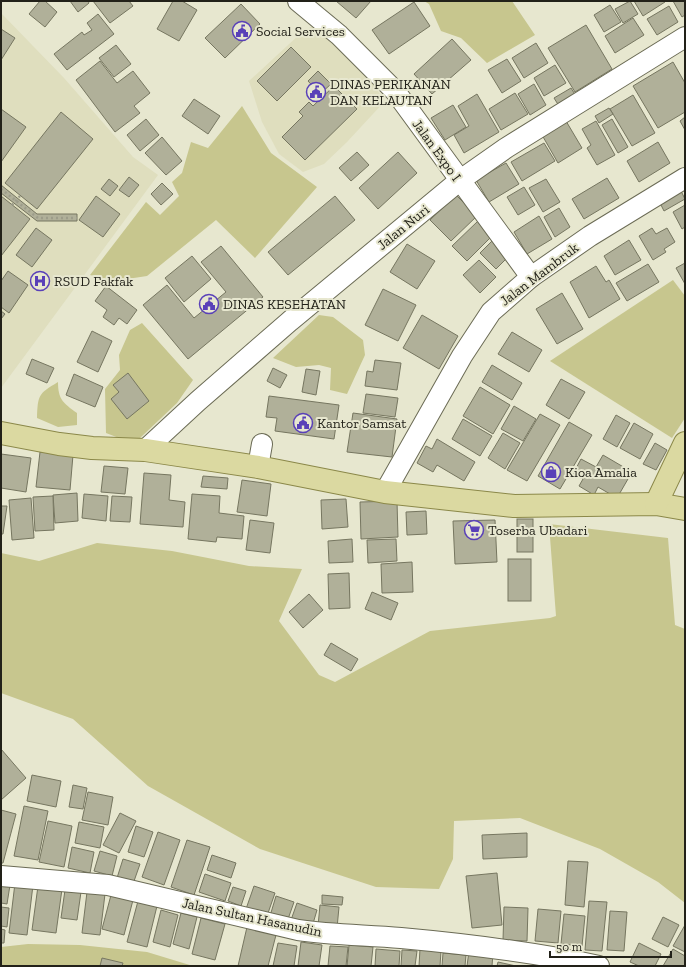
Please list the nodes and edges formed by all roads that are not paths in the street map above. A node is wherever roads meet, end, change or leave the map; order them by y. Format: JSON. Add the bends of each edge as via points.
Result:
{"nodes":[{"id":1,"x":298,"y":1,"type":"edge"},
{"id":2,"x":685,"y":37,"type":"edge"},
{"id":3,"x":685,"y":178,"type":"edge"},
{"id":4,"x":459,"y":181,"type":"junction"},
{"id":5,"x":530,"y":277,"type":"junction"},
{"id":6,"x":1,"y":433,"type":"edge"},
{"id":7,"x":685,"y":443,"type":"edge"},
{"id":8,"x":262,"y":444,"type":"dead end"},
{"id":9,"x":145,"y":450,"type":"junction"},
{"id":10,"x":258,"y":467,"type":"junction"},
{"id":11,"x":385,"y":492,"type":"junction"},
{"id":12,"x":656,"y":504,"type":"junction"},
{"id":13,"x":685,"y":509,"type":"edge"},
{"id":14,"x":1,"y":876,"type":"edge"},
{"id":15,"x":599,"y":966,"type":"edge"}],
"edges":[{"from":1,"to":4,"type":"street","name":"Jalan Expo I","via":[[364,68],[395,91]]},
{"from":2,"to":4,"type":"street","name":"Jalan Nuri","via":[[506,148]]},
{"from":3,"to":5,"type":"street","name":"Jalan Mambruk","via":[[590,236]]},
{"from":4,"to":5,"type":"street","name":"Jalan Expo I"},
{"from":4,"to":9,"type":"street","name":"Jalan Nuri","via":[[290,321]]},
{"from":5,"to":11,"type":"street","name":"Jalan Mambruk","via":[[503,299],[480,326]]},
{"from":6,"to":9,"type":"main road","via":[[92,448]]},
{"from":7,"to":12,"type":"main road"},
{"from":8,"to":10,"type":"street"},
{"from":9,"to":10,"type":"main road"},
{"from":10,"to":11,"type":"main road"},
{"from":11,"to":12,"type":"main road","via":[[514,506]]},
{"from":12,"to":13,"type":"main road"},
{"from":14,"to":15,"type":"street","name":"Jalan Sultan Hasanudin","via":[[108,885],[321,934],[363,935],[501,948]]}]}
